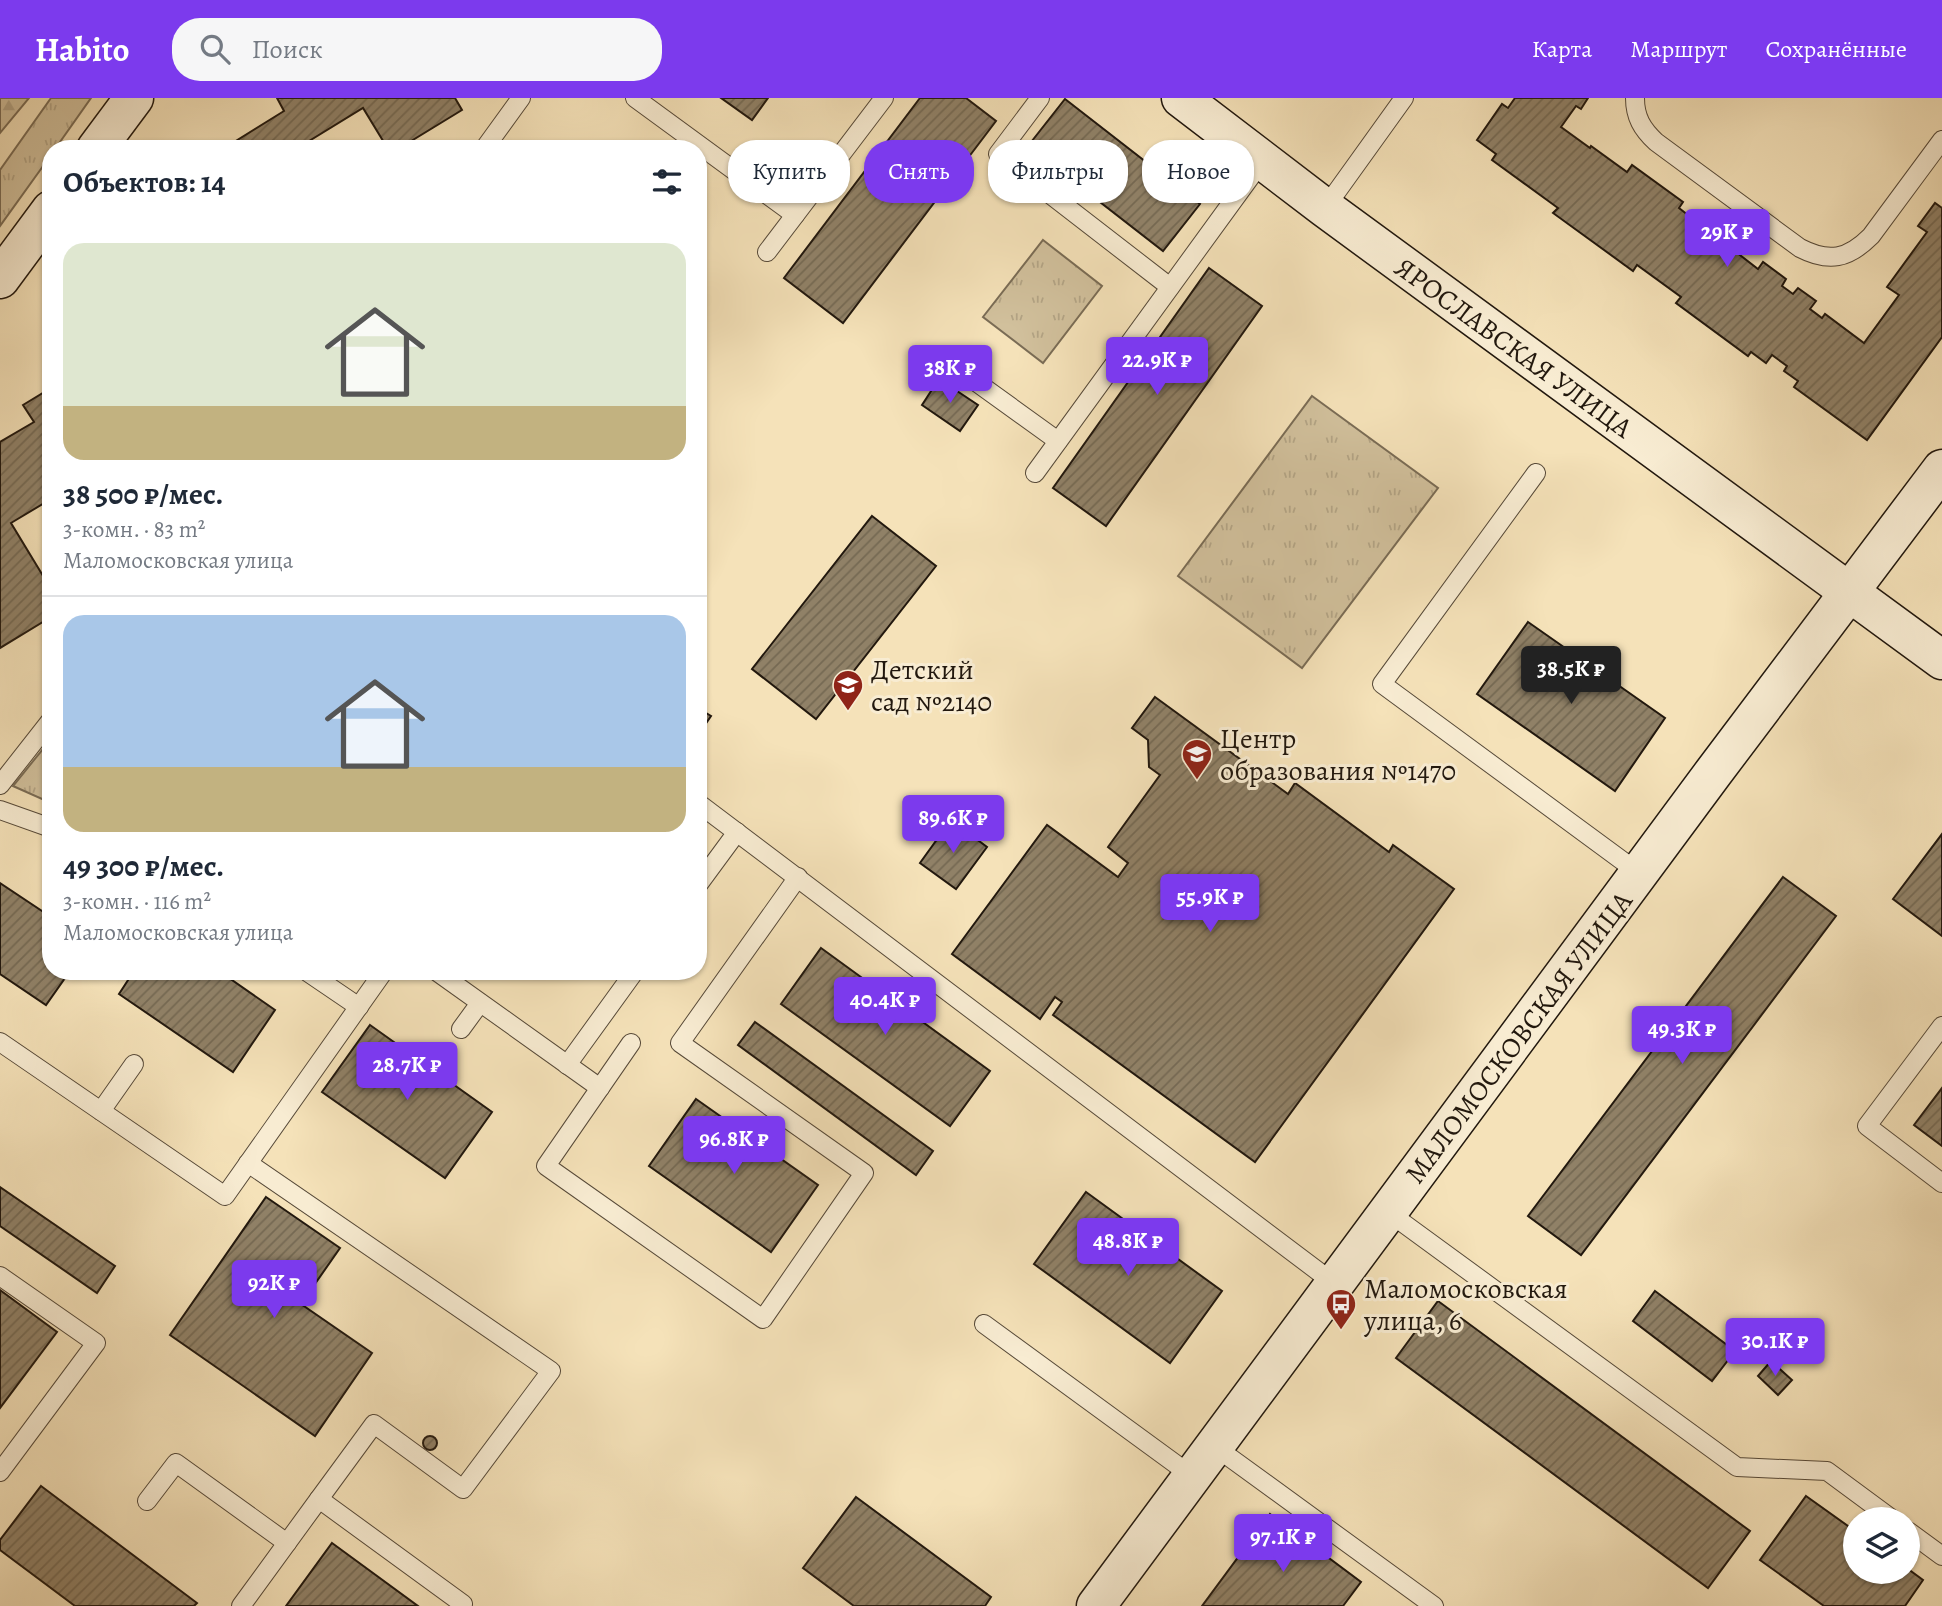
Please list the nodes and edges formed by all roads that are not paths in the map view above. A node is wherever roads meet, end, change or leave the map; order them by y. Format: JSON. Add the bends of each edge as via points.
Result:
{"nodes":[{"id":1,"x":134,"y":98,"type":"edge"},
{"id":2,"x":521,"y":98,"type":"edge"},
{"id":3,"x":635,"y":98,"type":"edge"},
{"id":4,"x":884,"y":98,"type":"edge"},
{"id":5,"x":1040,"y":98,"type":"edge"},
{"id":6,"x":1181,"y":98,"type":"edge"},
{"id":7,"x":1405,"y":98,"type":"edge"},
{"id":8,"x":1635,"y":98,"type":"edge"},
{"id":9,"x":103,"y":140,"type":"edge"},
{"id":10,"x":491,"y":140,"type":"edge"},
{"id":11,"x":692,"y":140,"type":"edge"},
{"id":12,"x":1942,"y":140,"type":"edge"},
{"id":13,"x":707,"y":151,"type":"edge"},
{"id":14,"x":1262,"y":161,"type":"junction"},
{"id":15,"x":1325,"y":208,"type":"junction"},
{"id":16,"x":795,"y":215,"type":"junction"},
{"id":17,"x":42,"y":222,"type":"edge"},
{"id":18,"x":766,"y":251,"type":"dead end"},
{"id":19,"x":0,"y":279,"type":"edge"},
{"id":20,"x":1170,"y":287,"type":"junction"},
{"id":21,"x":947,"y":361,"type":"dead end"},
{"id":22,"x":1058,"y":441,"type":"junction"},
{"id":23,"x":1942,"y":469,"type":"edge"},
{"id":24,"x":1035,"y":473,"type":"dead end"},
{"id":25,"x":1536,"y":473,"type":"dead end"},
{"id":26,"x":1850,"y":592,"type":"junction"},
{"id":27,"x":1942,"y":660,"type":"edge"},
{"id":28,"x":42,"y":731,"type":"edge"},
{"id":29,"x":0,"y":785,"type":"edge"},
{"id":30,"x":0,"y":810,"type":"edge"},
{"id":31,"x":707,"y":810,"type":"edge"},
{"id":32,"x":42,"y":825,"type":"edge"},
{"id":33,"x":737,"y":832,"type":"junction"},
{"id":34,"x":707,"y":873,"type":"edge"},
{"id":35,"x":1639,"y":873,"type":"junction"},
{"id":36,"x":798,"y":877,"type":"junction"},
{"id":37,"x":319,"y":980,"type":"edge"},
{"id":38,"x":378,"y":980,"type":"edge"},
{"id":39,"x":448,"y":980,"type":"edge"},
{"id":40,"x":628,"y":980,"type":"edge"},
{"id":41,"x":480,"y":1003,"type":"junction"},
{"id":42,"x":359,"y":1007,"type":"junction"},
{"id":43,"x":1942,"y":1026,"type":"edge"},
{"id":44,"x":461,"y":1029,"type":"dead end"},
{"id":45,"x":0,"y":1042,"type":"edge"},
{"id":46,"x":631,"y":1044,"type":"dead end"},
{"id":47,"x":134,"y":1064,"type":"dead end"},
{"id":48,"x":566,"y":1065,"type":"junction"},
{"id":49,"x":600,"y":1088,"type":"junction"},
{"id":50,"x":101,"y":1111,"type":"junction"},
{"id":51,"x":248,"y":1163,"type":"junction"},
{"id":52,"x":1942,"y":1183,"type":"edge"},
{"id":53,"x":1388,"y":1212,"type":"junction"},
{"id":54,"x":0,"y":1276,"type":"edge"},
{"id":55,"x":1335,"y":1284,"type":"junction"},
{"id":56,"x":984,"y":1324,"type":"dead end"},
{"id":57,"x":1214,"y":1446,"type":"junction"},
{"id":58,"x":0,"y":1472,"type":"edge"},
{"id":59,"x":1192,"y":1476,"type":"junction"},
{"id":60,"x":319,"y":1499,"type":"junction"},
{"id":61,"x":147,"y":1501,"type":"dead end"},
{"id":62,"x":1875,"y":1507,"type":"edge"},
{"id":63,"x":1920,"y":1540,"type":"edge"},
{"id":64,"x":287,"y":1543,"type":"junction"},
{"id":65,"x":1942,"y":1556,"type":"edge"},
{"id":66,"x":241,"y":1606,"type":"edge"},
{"id":67,"x":462,"y":1606,"type":"edge"},
{"id":68,"x":1096,"y":1606,"type":"edge"},
{"id":69,"x":1434,"y":1606,"type":"edge"}],
"edges":[{"from":1,"to":9,"type":"street"},
{"from":2,"to":10,"type":"lane"},
{"from":3,"to":11,"type":"lane"},
{"from":4,"to":16,"type":"lane"},
{"from":5,"to":20,"type":"lane","via":[[998,154]]},
{"from":6,"to":14,"type":"street","name":"ЯРОСЛАВСКАЯ УЛИЦА"},
{"from":7,"to":15,"type":"lane"},
{"from":8,"to":12,"type":"lane","via":[[1637,117],[1656,142],[1800,248],[1830,258],[1860,248]]},
{"from":13,"to":16,"type":"lane"},
{"from":14,"to":15,"type":"street","name":"ЯРОСЛАВСКАЯ УЛИЦА"},
{"from":14,"to":20,"type":"lane"},
{"from":15,"to":26,"type":"street","name":"ЯРОСЛАВСКАЯ УЛИЦА"},
{"from":16,"to":18,"type":"lane"},
{"from":17,"to":19,"type":"street"},
{"from":20,"to":22,"type":"lane"},
{"from":21,"to":22,"type":"lane"},
{"from":22,"to":24,"type":"lane"},
{"from":23,"to":26,"type":"street","name":"МАЛОМОСКОВСКАЯ УЛИЦА"},
{"from":25,"to":35,"type":"lane","via":[[1382,684]]},
{"from":26,"to":27,"type":"street","name":"ЯРОСЛАВСКАЯ УЛИЦА"},
{"from":26,"to":35,"type":"street","name":"МАЛОМОСКОВСКАЯ УЛИЦА"},
{"from":28,"to":29,"type":"lane"},
{"from":30,"to":32,"type":"lane"},
{"from":31,"to":33,"type":"lane"},
{"from":33,"to":34,"type":"lane"},
{"from":33,"to":36,"type":"lane"},
{"from":35,"to":53,"type":"street","name":"МАЛОМОСКОВСКАЯ УЛИЦА"},
{"from":36,"to":49,"type":"lane","via":[[680,1043],[864,1173],[763,1319],[547,1166]]},
{"from":36,"to":55,"type":"lane"},
{"from":37,"to":42,"type":"lane"},
{"from":38,"to":42,"type":"lane"},
{"from":39,"to":41,"type":"lane"},
{"from":40,"to":48,"type":"lane"},
{"from":41,"to":44,"type":"lane"},
{"from":41,"to":48,"type":"lane"},
{"from":42,"to":51,"type":"lane"},
{"from":43,"to":52,"type":"lane","via":[[1867,1126]]},
{"from":45,"to":50,"type":"lane"},
{"from":46,"to":49,"type":"lane"},
{"from":47,"to":50,"type":"lane"},
{"from":48,"to":49,"type":"lane"},
{"from":50,"to":51,"type":"lane","via":[[225,1196]]},
{"from":51,"to":60,"type":"lane","via":[[551,1371],[463,1489],[374,1424]]},
{"from":53,"to":55,"type":"street","name":"МАЛОМОСКОВСКАЯ УЛИЦА"},
{"from":53,"to":62,"type":"lane","via":[[1737,1467],[1827,1472]]},
{"from":54,"to":58,"type":"lane","via":[[96,1343]]},
{"from":55,"to":57,"type":"street","name":"МАЛОМОСКОВСКАЯ УЛИЦА"},
{"from":56,"to":59,"type":"lane"},
{"from":57,"to":59,"type":"street","name":"МАЛОМОСКОВСКАЯ УЛИЦА"},
{"from":57,"to":69,"type":"lane"},
{"from":59,"to":68,"type":"street","name":"МАЛОМОСКОВСКАЯ УЛИЦА"},
{"from":60,"to":64,"type":"lane"},
{"from":60,"to":67,"type":"lane"},
{"from":61,"to":64,"type":"lane","via":[[176,1462]]},
{"from":63,"to":65,"type":"lane"},
{"from":64,"to":66,"type":"lane"}]}
